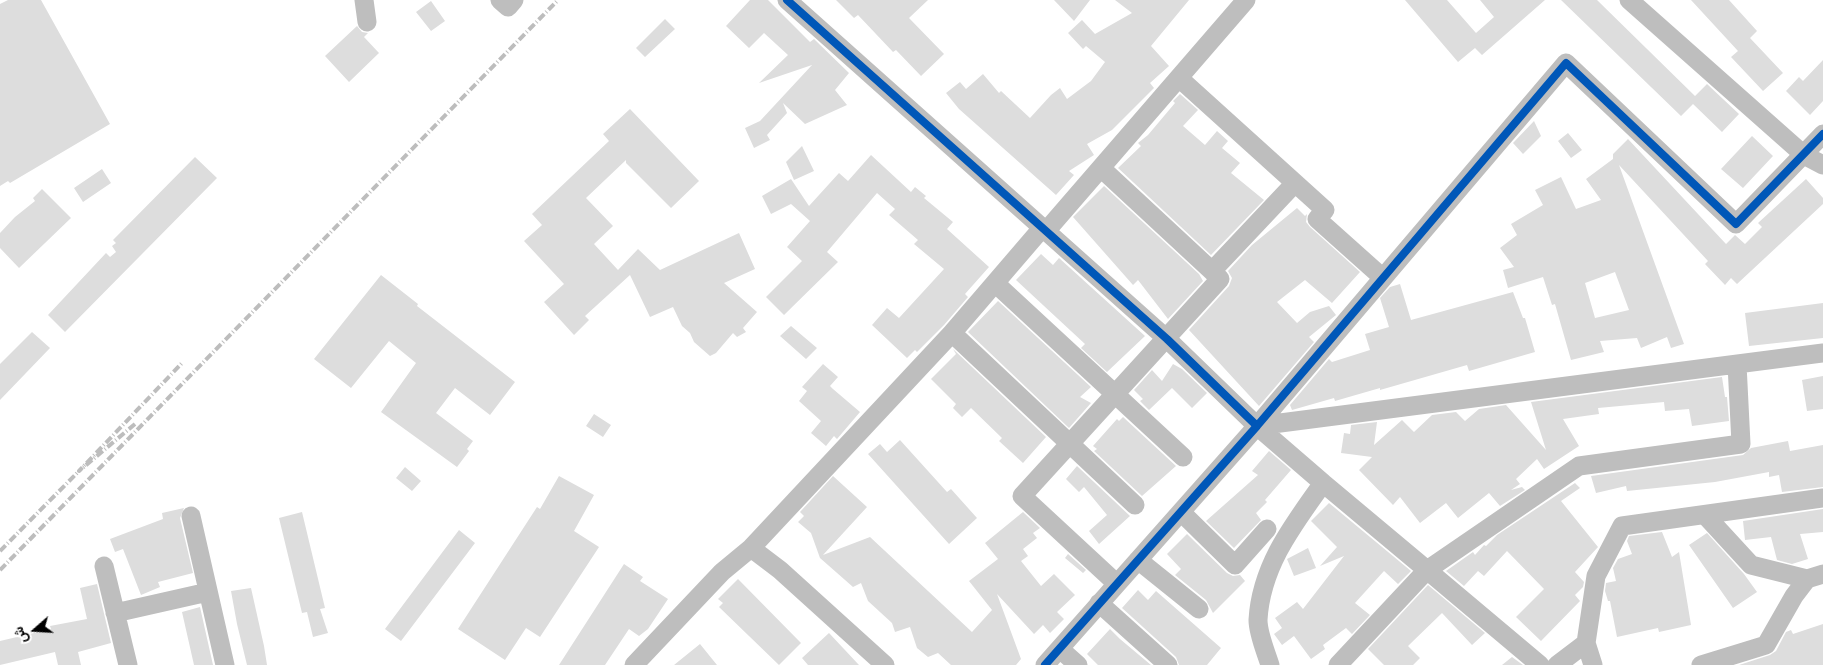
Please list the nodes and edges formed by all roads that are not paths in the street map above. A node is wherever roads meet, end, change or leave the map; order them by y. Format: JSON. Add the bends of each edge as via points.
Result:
{"nodes":[{"id":1,"x":364,"y":0,"type":"edge"},
{"id":2,"x":500,"y":0,"type":"edge"},
{"id":3,"x":514,"y":0,"type":"edge"},
{"id":4,"x":787,"y":0,"type":"edge"},
{"id":5,"x":1246,"y":0,"type":"edge"},
{"id":6,"x":1629,"y":0,"type":"edge"},
{"id":7,"x":367,"y":22,"type":"dead end"},
{"id":8,"x":1179,"y":78,"type":"junction"},
{"id":9,"x":1823,"y":134,"type":"edge"},
{"id":10,"x":1804,"y":155,"type":"junction"},
{"id":11,"x":1823,"y":165,"type":"edge"},
{"id":12,"x":1101,"y":168,"type":"junction"},
{"id":13,"x":1295,"y":183,"type":"junction"},
{"id":14,"x":1045,"y":229,"type":"junction"},
{"id":15,"x":1212,"y":271,"type":"junction"},
{"id":16,"x":1383,"y":278,"type":"junction"},
{"id":17,"x":995,"y":283,"type":"junction"},
{"id":18,"x":952,"y":333,"type":"junction"},
{"id":19,"x":1167,"y":339,"type":"junction"},
{"id":20,"x":1823,"y":353,"type":"edge"},
{"id":21,"x":1738,"y":364,"type":"junction"},
{"id":22,"x":1115,"y":394,"type":"junction"},
{"id":23,"x":1257,"y":426,"type":"junction"},
{"id":24,"x":1070,"y":444,"type":"junction"},
{"id":25,"x":1183,"y":458,"type":"dead end"},
{"id":26,"x":1323,"y":482,"type":"junction"},
{"id":27,"x":1823,"y":498,"type":"edge"},
{"id":28,"x":1135,"y":505,"type":"dead end"},
{"id":29,"x":1181,"y":512,"type":"junction"},
{"id":30,"x":1705,"y":515,"type":"junction"},
{"id":31,"x":191,"y":516,"type":"dead end"},
{"id":32,"x":1267,"y":529,"type":"dead end"},
{"id":33,"x":751,"y":548,"type":"junction"},
{"id":34,"x":1138,"y":560,"type":"junction"},
{"id":35,"x":104,"y":566,"type":"dead end"},
{"id":36,"x":1427,"y":570,"type":"junction"},
{"id":37,"x":1815,"y":577,"type":"edge"},
{"id":38,"x":1116,"y":583,"type":"junction"},
{"id":39,"x":208,"y":592,"type":"junction"},
{"id":40,"x":1098,"y":603,"type":"junction"},
{"id":41,"x":1199,"y":609,"type":"dead end"},
{"id":42,"x":115,"y":613,"type":"junction"},
{"id":43,"x":1586,"y":643,"type":"junction"},
{"id":44,"x":1060,"y":649,"type":"junction"},
{"id":45,"x":128,"y":665,"type":"edge"},
{"id":46,"x":225,"y":665,"type":"edge"},
{"id":47,"x":634,"y":665,"type":"edge"},
{"id":48,"x":885,"y":665,"type":"edge"},
{"id":49,"x":1046,"y":665,"type":"edge"},
{"id":50,"x":1078,"y":665,"type":"edge"},
{"id":51,"x":1168,"y":665,"type":"edge"},
{"id":52,"x":1270,"y":665,"type":"edge"},
{"id":53,"x":1338,"y":665,"type":"edge"},
{"id":54,"x":1540,"y":665,"type":"edge"},
{"id":55,"x":1557,"y":665,"type":"edge"},
{"id":56,"x":1593,"y":665,"type":"edge"},
{"id":57,"x":1701,"y":665,"type":"edge"}],
"edges":[{"from":1,"to":7,"type":"street"},
{"from":2,"to":3,"type":"street","via":[[508,7]]},
{"from":4,"to":14,"type":"street"},
{"from":5,"to":8,"type":"street"},
{"from":6,"to":10,"type":"street"},
{"from":8,"to":12,"type":"street"},
{"from":8,"to":13,"type":"street"},
{"from":9,"to":10,"type":"street"},
{"from":10,"to":11,"type":"street"},
{"from":10,"to":16,"type":"street","via":[[1736,224],[1566,63]]},
{"from":12,"to":14,"type":"street"},
{"from":12,"to":15,"type":"street"},
{"from":13,"to":15,"type":"street"},
{"from":13,"to":16,"type":"street","via":[[1325,210],[1318,219]]},
{"from":14,"to":17,"type":"street"},
{"from":14,"to":19,"type":"street"},
{"from":15,"to":19,"type":"street","via":[[1220,279]]},
{"from":16,"to":23,"type":"street"},
{"from":17,"to":18,"type":"street"},
{"from":17,"to":22,"type":"street"},
{"from":18,"to":24,"type":"street"},
{"from":18,"to":33,"type":"street"},
{"from":19,"to":22,"type":"street"},
{"from":19,"to":23,"type":"street"},
{"from":20,"to":21,"type":"street"},
{"from":21,"to":23,"type":"street"},
{"from":21,"to":36,"type":"street","via":[[1741,444],[1580,466]]},
{"from":22,"to":24,"type":"street"},
{"from":22,"to":25,"type":"street"},
{"from":23,"to":26,"type":"street"},
{"from":23,"to":29,"type":"street"},
{"from":24,"to":28,"type":"street"},
{"from":24,"to":38,"type":"street","via":[[1022,496]]},
{"from":26,"to":36,"type":"street"},
{"from":26,"to":52,"type":"street","via":[[1288,533],[1266,573],[1258,622]]},
{"from":27,"to":30,"type":"street"},
{"from":29,"to":32,"type":"street","via":[[1235,565]]},
{"from":29,"to":34,"type":"street"},
{"from":30,"to":37,"type":"street","via":[[1751,565]]},
{"from":30,"to":43,"type":"street","via":[[1622,526],[1596,576]]},
{"from":31,"to":39,"type":"street"},
{"from":33,"to":47,"type":"street","via":[[722,572]]},
{"from":33,"to":48,"type":"street","via":[[780,570]]},
{"from":34,"to":38,"type":"street"},
{"from":34,"to":41,"type":"street"},
{"from":35,"to":42,"type":"street"},
{"from":36,"to":53,"type":"street"},
{"from":36,"to":54,"type":"street"},
{"from":37,"to":57,"type":"street","via":[[1794,596],[1766,645]]},
{"from":38,"to":40,"type":"street"},
{"from":39,"to":42,"type":"street"},
{"from":39,"to":46,"type":"street"},
{"from":40,"to":44,"type":"street"},
{"from":40,"to":51,"type":"street"},
{"from":42,"to":45,"type":"street"},
{"from":43,"to":55,"type":"street"},
{"from":43,"to":56,"type":"street"},
{"from":44,"to":49,"type":"street"},
{"from":44,"to":50,"type":"street"}]}
